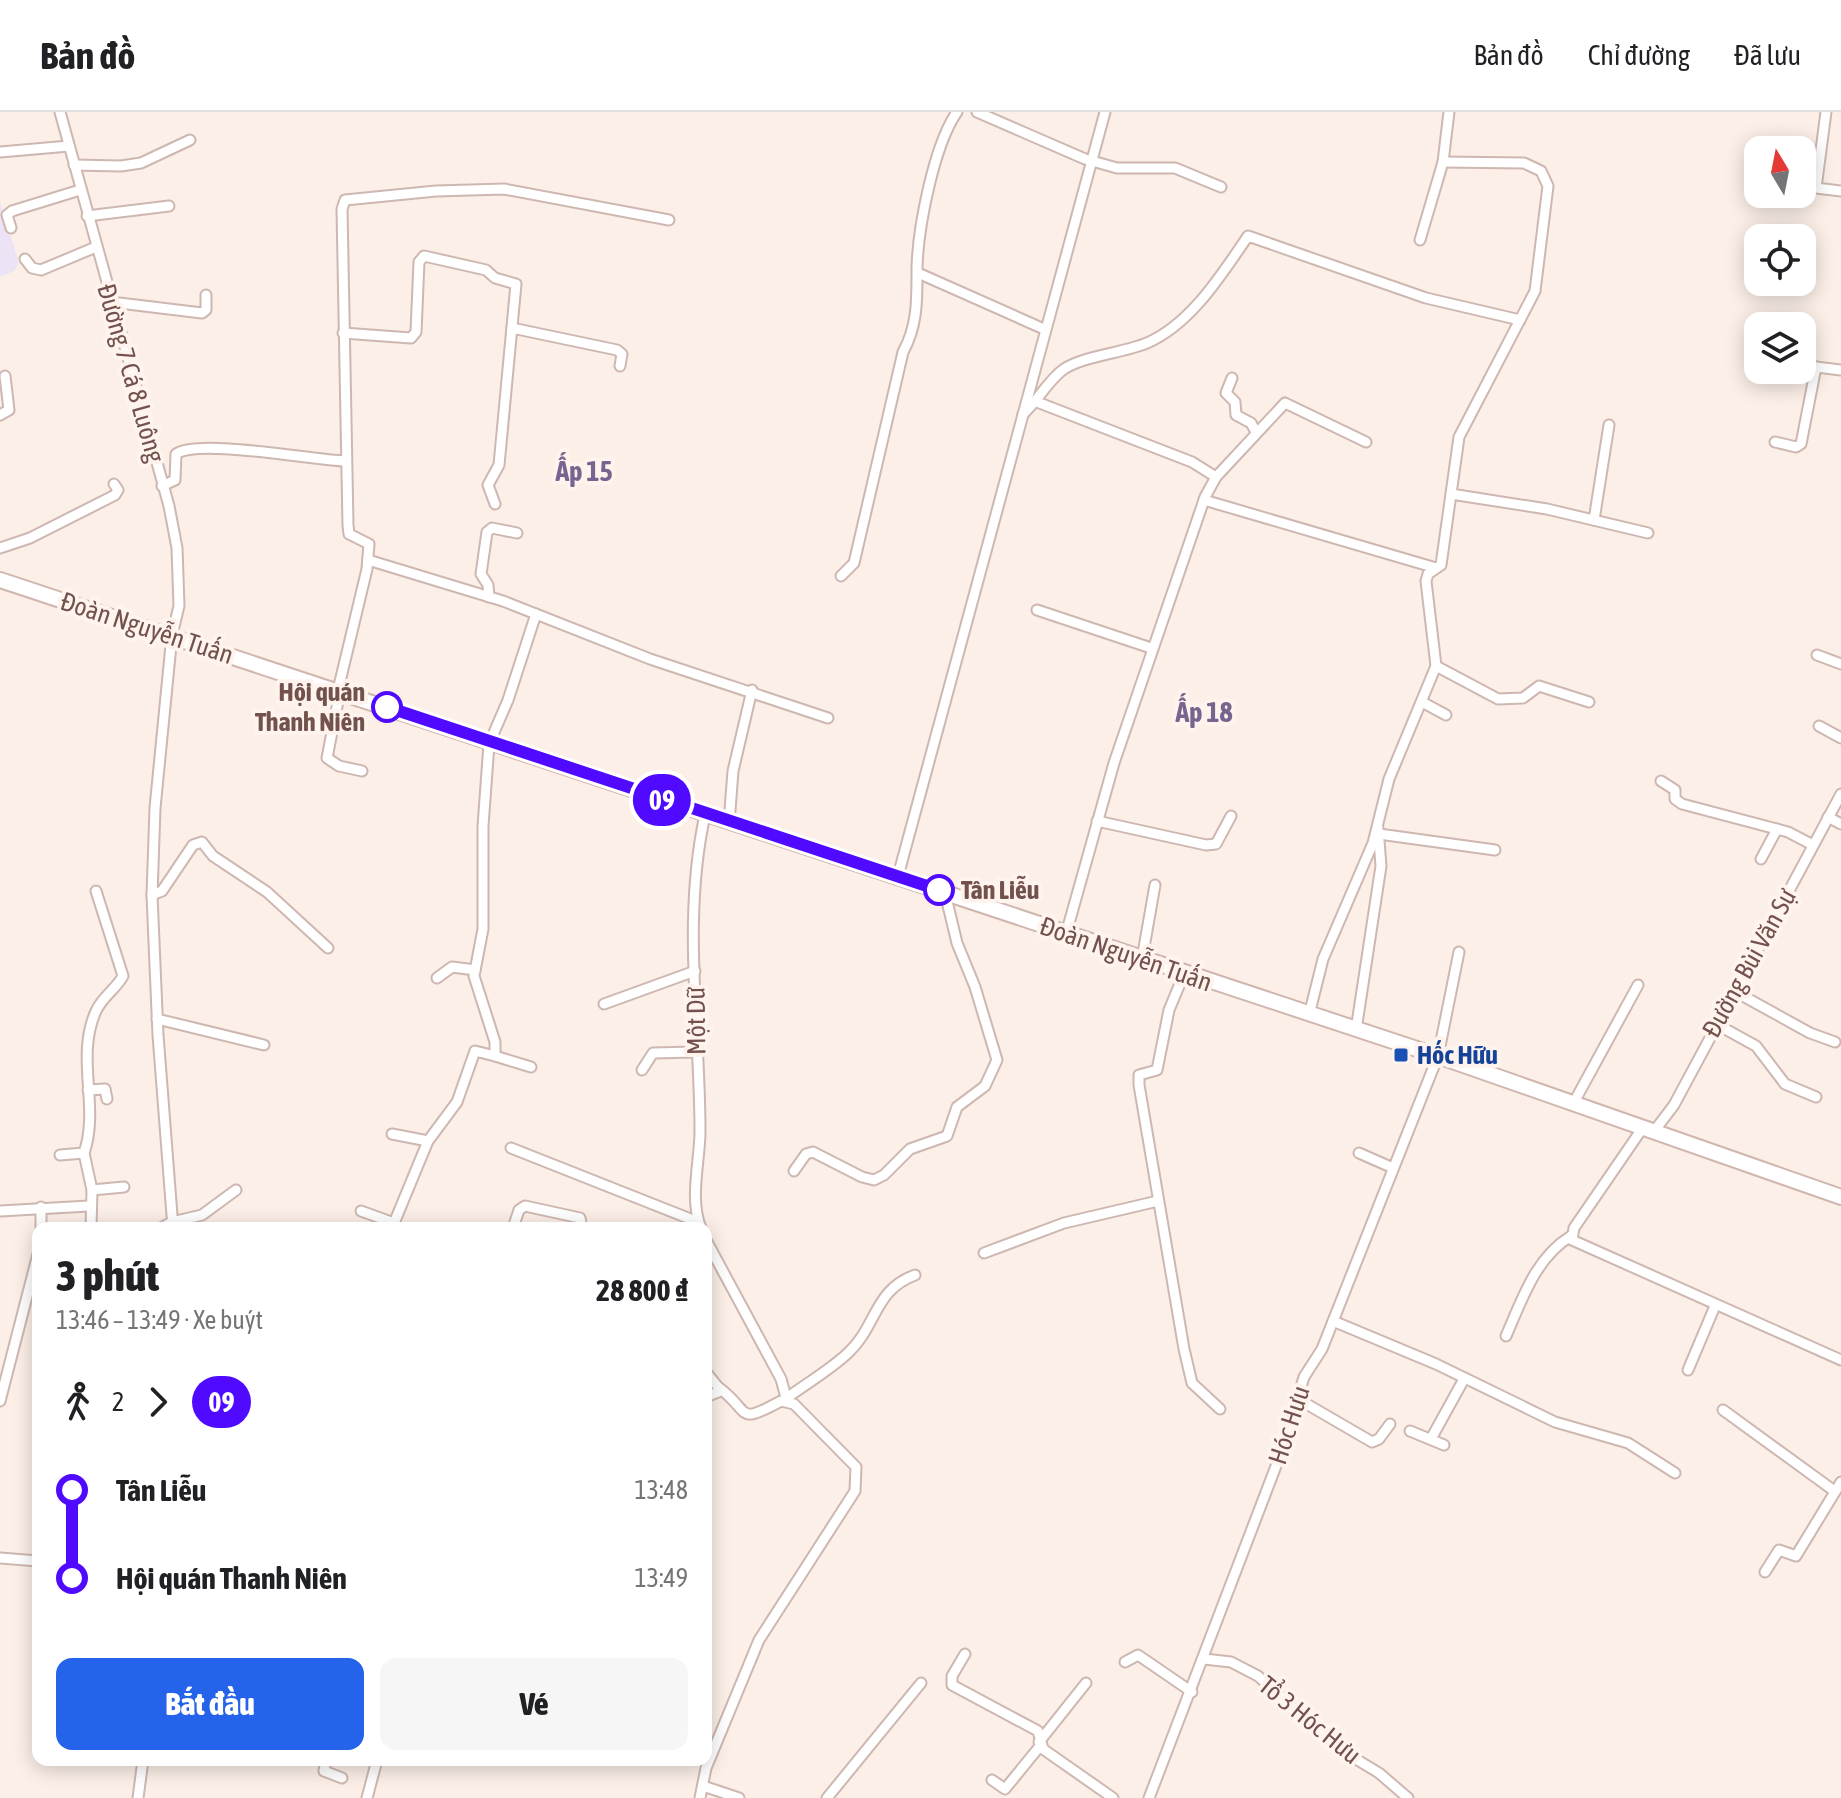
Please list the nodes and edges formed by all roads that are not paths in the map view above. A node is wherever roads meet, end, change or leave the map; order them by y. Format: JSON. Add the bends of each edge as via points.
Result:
{"nodes":[{"id":1,"x":60,"y":112,"type":"edge"},
{"id":2,"x":957,"y":112,"type":"edge"},
{"id":3,"x":977,"y":112,"type":"edge"},
{"id":4,"x":1105,"y":112,"type":"edge"},
{"id":5,"x":1449,"y":112,"type":"edge"},
{"id":6,"x":1826,"y":112,"type":"edge"},
{"id":7,"x":190,"y":140,"type":"dead end"},
{"id":8,"x":69,"y":146,"type":"junction"},
{"id":9,"x":0,"y":152,"type":"edge"},
{"id":10,"x":1092,"y":161,"type":"junction"},
{"id":11,"x":1443,"y":162,"type":"junction"},
{"id":12,"x":74,"y":165,"type":"junction"},
{"id":13,"x":1221,"y":187,"type":"dead end"},
{"id":14,"x":80,"y":190,"type":"junction"},
{"id":15,"x":1841,"y":191,"type":"edge"},
{"id":16,"x":169,"y":206,"type":"dead end"},
{"id":17,"x":87,"y":216,"type":"junction"},
{"id":18,"x":669,"y":220,"type":"dead end"},
{"id":19,"x":11,"y":228,"type":"dead end"},
{"id":20,"x":1420,"y":240,"type":"dead end"},
{"id":21,"x":96,"y":247,"type":"junction"},
{"id":22,"x":25,"y":259,"type":"dead end"},
{"id":23,"x":918,"y":273,"type":"junction"},
{"id":24,"x":206,"y":295,"type":"dead end"},
{"id":25,"x":111,"y":302,"type":"junction"},
{"id":26,"x":1520,"y":320,"type":"junction"},
{"id":27,"x":512,"y":328,"type":"junction"},
{"id":28,"x":1044,"y":329,"type":"junction"},
{"id":29,"x":343,"y":333,"type":"junction"},
{"id":30,"x":620,"y":366,"type":"dead end"},
{"id":31,"x":1841,"y":370,"type":"edge"},
{"id":32,"x":5,"y":376,"type":"dead end"},
{"id":33,"x":1232,"y":378,"type":"dead end"},
{"id":34,"x":1037,"y":402,"type":"junction"},
{"id":35,"x":1023,"y":414,"type":"junction"},
{"id":36,"x":0,"y":415,"type":"edge"},
{"id":37,"x":1609,"y":425,"type":"dead end"},
{"id":38,"x":1256,"y":432,"type":"junction"},
{"id":39,"x":1366,"y":442,"type":"dead end"},
{"id":40,"x":1775,"y":442,"type":"dead end"},
{"id":41,"x":345,"y":461,"type":"junction"},
{"id":42,"x":1216,"y":477,"type":"junction"},
{"id":43,"x":114,"y":484,"type":"dead end"},
{"id":44,"x":162,"y":486,"type":"junction"},
{"id":45,"x":1451,"y":494,"type":"junction"},
{"id":46,"x":1204,"y":500,"type":"junction"},
{"id":47,"x":495,"y":504,"type":"dead end"},
{"id":48,"x":1594,"y":520,"type":"junction"},
{"id":49,"x":517,"y":533,"type":"dead end"},
{"id":50,"x":1648,"y":533,"type":"dead end"},
{"id":51,"x":0,"y":548,"type":"edge"},
{"id":52,"x":368,"y":560,"type":"junction"},
{"id":53,"x":1436,"y":568,"type":"junction"},
{"id":54,"x":841,"y":576,"type":"dead end"},
{"id":55,"x":0,"y":580,"type":"edge"},
{"id":56,"x":489,"y":597,"type":"junction"},
{"id":57,"x":1037,"y":610,"type":"dead end"},
{"id":58,"x":536,"y":614,"type":"junction"},
{"id":59,"x":172,"y":635,"type":"junction"},
{"id":60,"x":1151,"y":648,"type":"junction"},
{"id":61,"x":1817,"y":655,"type":"dead end"},
{"id":62,"x":1841,"y":664,"type":"edge"},
{"id":63,"x":1436,"y":666,"type":"junction"},
{"id":64,"x":339,"y":690,"type":"junction"},
{"id":65,"x":752,"y":690,"type":"junction"},
{"id":66,"x":1422,"y":702,"type":"junction"},
{"id":67,"x":1589,"y":702,"type":"dead end"},
{"id":68,"x":1446,"y":715,"type":"dead end"},
{"id":69,"x":828,"y":718,"type":"dead end"},
{"id":70,"x":1819,"y":726,"type":"dead end"},
{"id":71,"x":1841,"y":738,"type":"edge"},
{"id":72,"x":489,"y":744,"type":"junction"},
{"id":73,"x":362,"y":771,"type":"dead end"},
{"id":74,"x":1661,"y":781,"type":"dead end"},
{"id":75,"x":1841,"y":794,"type":"edge"},
{"id":76,"x":705,"y":815,"type":"junction"},
{"id":77,"x":1231,"y":816,"type":"dead end"},
{"id":78,"x":1828,"y":817,"type":"junction"},
{"id":79,"x":1097,"y":821,"type":"junction"},
{"id":80,"x":729,"y":823,"type":"junction"},
{"id":81,"x":1841,"y":824,"type":"edge"},
{"id":82,"x":1777,"y":829,"type":"junction"},
{"id":83,"x":1379,"y":831,"type":"junction"},
{"id":84,"x":1813,"y":845,"type":"junction"},
{"id":85,"x":1495,"y":850,"type":"dead end"},
{"id":86,"x":1761,"y":859,"type":"dead end"},
{"id":87,"x":898,"y":876,"type":"junction"},
{"id":88,"x":1155,"y":885,"type":"dead end"},
{"id":89,"x":96,"y":891,"type":"dead end"},
{"id":90,"x":945,"y":893,"type":"junction"},
{"id":91,"x":152,"y":895,"type":"junction"},
{"id":92,"x":1066,"y":934,"type":"junction"},
{"id":93,"x":328,"y":948,"type":"dead end"},
{"id":94,"x":1459,"y":952,"type":"dead end"},
{"id":95,"x":1142,"y":959,"type":"junction"},
{"id":96,"x":475,"y":970,"type":"junction"},
{"id":97,"x":695,"y":971,"type":"junction"},
{"id":98,"x":1184,"y":974,"type":"junction"},
{"id":99,"x":437,"y":978,"type":"dead end"},
{"id":100,"x":1638,"y":985,"type":"dead end"},
{"id":101,"x":1734,"y":991,"type":"junction"},
{"id":102,"x":604,"y":1004,"type":"dead end"},
{"id":103,"x":1309,"y":1015,"type":"junction"},
{"id":104,"x":157,"y":1019,"type":"junction"},
{"id":105,"x":1716,"y":1024,"type":"junction"},
{"id":106,"x":1356,"y":1030,"type":"junction"},
{"id":107,"x":1835,"y":1042,"type":"dead end"},
{"id":108,"x":264,"y":1045,"type":"dead end"},
{"id":109,"x":695,"y":1052,"type":"junction"},
{"id":110,"x":495,"y":1056,"type":"junction"},
{"id":111,"x":1438,"y":1056,"type":"junction"},
{"id":112,"x":531,"y":1067,"type":"dead end"},
{"id":113,"x":642,"y":1070,"type":"dead end"},
{"id":114,"x":88,"y":1090,"type":"junction"},
{"id":115,"x":1816,"y":1097,"type":"dead end"},
{"id":116,"x":107,"y":1099,"type":"dead end"},
{"id":117,"x":1573,"y":1104,"type":"junction"},
{"id":118,"x":1649,"y":1128,"type":"junction"},
{"id":119,"x":392,"y":1134,"type":"dead end"},
{"id":120,"x":428,"y":1141,"type":"junction"},
{"id":121,"x":511,"y":1148,"type":"dead end"},
{"id":122,"x":84,"y":1153,"type":"junction"},
{"id":123,"x":1359,"y":1153,"type":"dead end"},
{"id":124,"x":60,"y":1155,"type":"dead end"},
{"id":125,"x":1393,"y":1168,"type":"junction"},
{"id":126,"x":794,"y":1171,"type":"dead end"},
{"id":127,"x":124,"y":1187,"type":"dead end"},
{"id":128,"x":92,"y":1190,"type":"junction"},
{"id":129,"x":236,"y":1190,"type":"dead end"},
{"id":130,"x":1841,"y":1197,"type":"edge"},
{"id":131,"x":1158,"y":1201,"type":"junction"},
{"id":132,"x":89,"y":1206,"type":"junction"},
{"id":133,"x":41,"y":1207,"type":"junction"},
{"id":134,"x":0,"y":1211,"type":"edge"},
{"id":135,"x":361,"y":1211,"type":"dead end"},
{"id":136,"x":41,"y":1222,"type":"edge"},
{"id":137,"x":90,"y":1222,"type":"edge"},
{"id":138,"x":173,"y":1222,"type":"edge"},
{"id":139,"x":182,"y":1222,"type":"edge"},
{"id":140,"x":386,"y":1222,"type":"edge"},
{"id":141,"x":394,"y":1222,"type":"edge"},
{"id":142,"x":515,"y":1222,"type":"edge"},
{"id":143,"x":581,"y":1222,"type":"edge"},
{"id":144,"x":693,"y":1222,"type":"edge"},
{"id":145,"x":700,"y":1222,"type":"edge"},
{"id":146,"x":1571,"y":1236,"type":"junction"},
{"id":147,"x":712,"y":1251,"type":"edge"},
{"id":148,"x":984,"y":1253,"type":"dead end"},
{"id":149,"x":915,"y":1275,"type":"dead end"},
{"id":150,"x":32,"y":1277,"type":"edge"},
{"id":151,"x":1715,"y":1306,"type":"junction"},
{"id":152,"x":1333,"y":1321,"type":"junction"},
{"id":153,"x":1506,"y":1336,"type":"dead end"},
{"id":154,"x":1841,"y":1360,"type":"edge"},
{"id":155,"x":1688,"y":1370,"type":"dead end"},
{"id":156,"x":1464,"y":1379,"type":"junction"},
{"id":157,"x":712,"y":1380,"type":"edge"},
{"id":158,"x":718,"y":1387,"type":"junction"},
{"id":159,"x":712,"y":1394,"type":"edge"},
{"id":160,"x":787,"y":1399,"type":"junction"},
{"id":161,"x":1298,"y":1399,"type":"junction"},
{"id":162,"x":0,"y":1401,"type":"edge"},
{"id":163,"x":1220,"y":1409,"type":"dead end"},
{"id":164,"x":1723,"y":1410,"type":"dead end"},
{"id":165,"x":1390,"y":1424,"type":"dead end"},
{"id":166,"x":1410,"y":1431,"type":"dead end"},
{"id":167,"x":1432,"y":1437,"type":"junction"},
{"id":168,"x":1444,"y":1445,"type":"dead end"},
{"id":169,"x":1675,"y":1473,"type":"dead end"},
{"id":170,"x":1841,"y":1482,"type":"edge"},
{"id":171,"x":1833,"y":1490,"type":"dead end"},
{"id":172,"x":0,"y":1558,"type":"edge"},
{"id":173,"x":32,"y":1561,"type":"edge"},
{"id":174,"x":1765,"y":1572,"type":"dead end"},
{"id":175,"x":965,"y":1654,"type":"dead end"},
{"id":176,"x":1204,"y":1659,"type":"junction"},
{"id":177,"x":1125,"y":1662,"type":"dead end"},
{"id":178,"x":921,"y":1683,"type":"dead end"},
{"id":179,"x":1086,"y":1683,"type":"dead end"},
{"id":180,"x":1192,"y":1692,"type":"junction"},
{"id":181,"x":1040,"y":1744,"type":"junction"},
{"id":182,"x":712,"y":1754,"type":"edge"},
{"id":183,"x":142,"y":1766,"type":"edge"},
{"id":184,"x":325,"y":1766,"type":"edge"},
{"id":185,"x":375,"y":1766,"type":"edge"},
{"id":186,"x":707,"y":1766,"type":"edge"},
{"id":187,"x":342,"y":1778,"type":"dead end"},
{"id":188,"x":992,"y":1780,"type":"dead end"},
{"id":189,"x":703,"y":1786,"type":"junction"},
{"id":190,"x":1000,"y":1794,"type":"edge"},
{"id":191,"x":138,"y":1798,"type":"edge"},
{"id":192,"x":367,"y":1798,"type":"edge"},
{"id":193,"x":700,"y":1798,"type":"edge"},
{"id":194,"x":739,"y":1798,"type":"edge"},
{"id":195,"x":827,"y":1798,"type":"edge"},
{"id":196,"x":1113,"y":1798,"type":"edge"},
{"id":197,"x":1149,"y":1798,"type":"edge"},
{"id":198,"x":1408,"y":1798,"type":"edge"}],
"edges":[{"from":1,"to":8,"type":"street","name":"Đường 7 Cá 8 Luông"},
{"from":2,"to":23,"type":"street","via":[[938,154]]},
{"from":3,"to":10,"type":"street"},
{"from":4,"to":10,"type":"street"},
{"from":5,"to":11,"type":"street"},
{"from":6,"to":15,"type":"street","via":[[1816,188]]},
{"from":7,"to":12,"type":"street","via":[[141,163]]},
{"from":8,"to":9,"type":"street"},
{"from":8,"to":12,"type":"street","name":"Đường 7 Cá 8 Luông"},
{"from":10,"to":13,"type":"street","via":[[1117,168],[1175,168]]},
{"from":10,"to":28,"type":"street"},
{"from":11,"to":20,"type":"street"},
{"from":11,"to":26,"type":"street","via":[[1533,165],[1547,178],[1535,291]]},
{"from":12,"to":14,"type":"street","name":"Đường 7 Cá 8 Luông"},
{"from":14,"to":17,"type":"street","name":"Đường 7 Cá 8 Luông"},
{"from":14,"to":19,"type":"street","via":[[12,211],[7,215]]},
{"from":16,"to":17,"type":"street"},
{"from":17,"to":21,"type":"street","name":"Đường 7 Cá 8 Luông"},
{"from":18,"to":29,"type":"street","via":[[504,189],[351,197],[342,209]]},
{"from":21,"to":22,"type":"street","via":[[41,270]]},
{"from":21,"to":25,"type":"street","name":"Đường 7 Cá 8 Luông"},
{"from":23,"to":28,"type":"street"},
{"from":23,"to":54,"type":"street","via":[[912,334],[903,352],[854,563]]},
{"from":24,"to":25,"type":"street","via":[[202,313]]},
{"from":25,"to":44,"type":"street","name":"Đường 7 Cá 8 Luông"},
{"from":26,"to":34,"type":"street","via":[[1426,298],[1248,236],[1216,283],[1161,335],[1063,369]]},
{"from":26,"to":45,"type":"street","via":[[1459,437]]},
{"from":27,"to":29,"type":"street","via":[[516,284],[486,270],[424,256],[411,338]]},
{"from":27,"to":30,"type":"street","via":[[617,350],[622,354]]},
{"from":27,"to":47,"type":"street","via":[[499,465],[488,485]]},
{"from":28,"to":35,"type":"street"},
{"from":29,"to":41,"type":"street"},
{"from":31,"to":40,"type":"street","via":[[1812,366],[1801,444]]},
{"from":32,"to":36,"type":"street","via":[[9,410]]},
{"from":33,"to":38,"type":"street","via":[[1226,393],[1235,402],[1236,415]]},
{"from":34,"to":35,"type":"street"},
{"from":34,"to":42,"type":"street","via":[[1192,462]]},
{"from":35,"to":87,"type":"street"},
{"from":37,"to":48,"type":"street"},
{"from":38,"to":39,"type":"street","via":[[1285,403]]},
{"from":38,"to":42,"type":"street"},
{"from":41,"to":44,"type":"street","via":[[184,449],[176,454],[175,480]]},
{"from":41,"to":52,"type":"street","via":[[349,534],[369,544]]},
{"from":42,"to":46,"type":"street"},
{"from":43,"to":51,"type":"street","via":[[115,495]]},
{"from":44,"to":59,"type":"street","name":"Đường 7 Cá 8 Luông","via":[[180,580]]},
{"from":45,"to":48,"type":"street"},
{"from":45,"to":53,"type":"street","via":[[1441,565]]},
{"from":46,"to":53,"type":"street"},
{"from":46,"to":60,"type":"street"},
{"from":48,"to":50,"type":"street"},
{"from":49,"to":56,"type":"street","via":[[492,528],[487,532],[481,574]]},
{"from":52,"to":56,"type":"street"},
{"from":52,"to":64,"type":"street"},
{"from":53,"to":63,"type":"street","via":[[1428,574],[1425,596]]},
{"from":55,"to":59,"type":"main road","name":"Đoàn Nguyễn Tuấn"},
{"from":56,"to":58,"type":"street"},
{"from":57,"to":60,"type":"street"},
{"from":58,"to":65,"type":"street","via":[[650,659]]},
{"from":58,"to":72,"type":"street"},
{"from":59,"to":64,"type":"main road","name":"Đoàn Nguyễn Tuấn"},
{"from":59,"to":91,"type":"street","name":"Đường 7 Cá 8 Luông"},
{"from":60,"to":79,"type":"street"},
{"from":61,"to":62,"type":"street"},
{"from":63,"to":66,"type":"street"},
{"from":63,"to":67,"type":"street","via":[[1498,699],[1523,698],[1539,686]]},
{"from":64,"to":72,"type":"main road","name":"Đoàn Nguyễn Tuấn"},
{"from":64,"to":73,"type":"street","via":[[327,758]]},
{"from":65,"to":69,"type":"street"},
{"from":65,"to":80,"type":"street","via":[[733,771]]},
{"from":66,"to":68,"type":"street"},
{"from":66,"to":83,"type":"street","via":[[1389,779]]},
{"from":70,"to":71,"type":"street"},
{"from":72,"to":76,"type":"main road","name":"Đoàn Nguyễn Tuấn"},
{"from":72,"to":96,"type":"street","via":[[483,929]]},
{"from":74,"to":82,"type":"street","via":[[1675,790],[1675,799],[1682,804]]},
{"from":75,"to":78,"type":"street","name":"Đường Bùi Văn Sự"},
{"from":76,"to":80,"type":"main road","name":"Đoàn Nguyễn Tuấn"},
{"from":76,"to":97,"type":"street","name":"Một Dữ","via":[[695,874]]},
{"from":77,"to":79,"type":"street","via":[[1223,838],[1206,845]]},
{"from":78,"to":81,"type":"street"},
{"from":78,"to":84,"type":"street","name":"Đường Bùi Văn Sự"},
{"from":79,"to":92,"type":"street"},
{"from":80,"to":87,"type":"main road","name":"Đoàn Nguyễn Tuấn"},
{"from":82,"to":84,"type":"street"},
{"from":82,"to":86,"type":"street"},
{"from":83,"to":85,"type":"street"},
{"from":83,"to":103,"type":"street","via":[[1323,959]]},
{"from":83,"to":106,"type":"street","via":[[1378,897]]},
{"from":84,"to":101,"type":"street","name":"Đường Bùi Văn Sự"},
{"from":87,"to":90,"type":"main road","name":"Đoàn Nguyễn Tuấn"},
{"from":88,"to":95,"type":"street"},
{"from":89,"to":114,"type":"street","via":[[123,976],[95,1011]]},
{"from":90,"to":92,"type":"main road","name":"Đoàn Nguyễn Tuấn"},
{"from":90,"to":126,"type":"street","via":[[997,1060],[990,1080],[957,1107],[947,1136],[910,1149],[874,1180],[813,1152]]},
{"from":91,"to":93,"type":"street","via":[[162,891],[193,845],[202,842]]},
{"from":91,"to":104,"type":"street","name":"Đường 7 Cá 8 Luông"},
{"from":92,"to":95,"type":"main road","name":"Đoàn Nguyễn Tuấn"},
{"from":94,"to":111,"type":"street","name":"Hóc Hưu"},
{"from":95,"to":98,"type":"main road","name":"Đoàn Nguyễn Tuấn"},
{"from":96,"to":99,"type":"street","via":[[452,967]]},
{"from":96,"to":110,"type":"street"},
{"from":97,"to":102,"type":"street"},
{"from":97,"to":109,"type":"street","name":"Một Dữ"},
{"from":98,"to":103,"type":"main road","name":"Đoàn Nguyễn Tuấn"},
{"from":98,"to":131,"type":"street","via":[[1166,1021],[1157,1070],[1139,1075]]},
{"from":100,"to":117,"type":"street"},
{"from":101,"to":105,"type":"street","name":"Đường Bùi Văn Sự"},
{"from":101,"to":107,"type":"street"},
{"from":103,"to":106,"type":"main road","name":"Đoàn Nguyễn Tuấn"},
{"from":104,"to":108,"type":"street"},
{"from":104,"to":138,"type":"street","name":"Đường 7 Cá 8 Luông"},
{"from":105,"to":115,"type":"street","via":[[1756,1046],[1785,1084]]},
{"from":105,"to":118,"type":"street","name":"Đường Bùi Văn Sự","via":[[1674,1105]]},
{"from":106,"to":111,"type":"main road","name":"Đoàn Nguyễn Tuấn"},
{"from":109,"to":113,"type":"street","via":[[653,1053]]},
{"from":109,"to":145,"type":"street","name":"Một Dữ"},
{"from":110,"to":112,"type":"street"},
{"from":110,"to":120,"type":"street","via":[[475,1051],[457,1102]]},
{"from":111,"to":117,"type":"main road","name":"Đoàn Nguyễn Tuấn"},
{"from":111,"to":125,"type":"street","name":"Hóc Hưu"},
{"from":114,"to":116,"type":"street","via":[[105,1089]]},
{"from":114,"to":122,"type":"street","via":[[93,1122]]},
{"from":117,"to":118,"type":"main road","name":"Đoàn Nguyễn Tuấn"},
{"from":118,"to":130,"type":"main road","name":"Đoàn Nguyễn Tuấn"},
{"from":118,"to":146,"type":"street","name":"Đường Bùi Văn Sự","via":[[1606,1177]]},
{"from":119,"to":120,"type":"street"},
{"from":120,"to":141,"type":"street"},
{"from":121,"to":144,"type":"street"},
{"from":122,"to":124,"type":"street"},
{"from":122,"to":128,"type":"street"},
{"from":123,"to":125,"type":"street"},
{"from":125,"to":152,"type":"street","name":"Hóc Hưu"},
{"from":127,"to":128,"type":"street"},
{"from":128,"to":132,"type":"street"},
{"from":129,"to":139,"type":"street","via":[[202,1215]]},
{"from":131,"to":148,"type":"street","via":[[1064,1223]]},
{"from":131,"to":163,"type":"street","via":[[1192,1383]]},
{"from":132,"to":133,"type":"street"},
{"from":132,"to":137,"type":"street"},
{"from":133,"to":134,"type":"street"},
{"from":133,"to":136,"type":"street"},
{"from":135,"to":140,"type":"street"},
{"from":142,"to":143,"type":"street","via":[[525,1206]]},
{"from":146,"to":151,"type":"street"},
{"from":146,"to":153,"type":"street","name":"Đường Bùi Văn Sự","via":[[1535,1273]]},
{"from":147,"to":160,"type":"street"},
{"from":149,"to":160,"type":"street","via":[[885,1293],[848,1353]]},
{"from":150,"to":162,"type":"street"},
{"from":151,"to":154,"type":"street"},
{"from":151,"to":155,"type":"street"},
{"from":152,"to":156,"type":"street"},
{"from":152,"to":161,"type":"street","name":"Hóc Hưu"},
{"from":156,"to":167,"type":"street"},
{"from":156,"to":169,"type":"street","via":[[1555,1422],[1628,1443]]},
{"from":157,"to":158,"type":"street"},
{"from":158,"to":159,"type":"street"},
{"from":158,"to":160,"type":"street","via":[[751,1416]]},
{"from":160,"to":182,"type":"street","via":[[856,1467],[855,1491],[759,1640]]},
{"from":161,"to":165,"type":"street","via":[[1372,1442]]},
{"from":161,"to":176,"type":"street","name":"Hóc Hưu"},
{"from":164,"to":171,"type":"street"},
{"from":166,"to":167,"type":"street"},
{"from":167,"to":168,"type":"street"},
{"from":170,"to":174,"type":"street","via":[[1796,1556],[1779,1550]]},
{"from":172,"to":173,"type":"street"},
{"from":175,"to":181,"type":"street","via":[[952,1685],[1038,1731]]},
{"from":176,"to":180,"type":"street","name":"Hóc Hưu"},
{"from":176,"to":198,"type":"street","name":"Tổ 3 Hóc Hưu","via":[[1231,1662],[1258,1676],[1336,1747]]},
{"from":177,"to":180,"type":"street","via":[[1138,1655]]},
{"from":178,"to":195,"type":"street"},
{"from":179,"to":181,"type":"street"},
{"from":180,"to":197,"type":"street","name":"Hóc Hưu"},
{"from":181,"to":190,"type":"street"},
{"from":181,"to":196,"type":"street"},
{"from":183,"to":191,"type":"street"},
{"from":184,"to":187,"type":"street","via":[[324,1771]]},
{"from":185,"to":192,"type":"street"},
{"from":186,"to":189,"type":"street"},
{"from":188,"to":190,"type":"street"},
{"from":189,"to":193,"type":"street"},
{"from":189,"to":194,"type":"street"}]}
